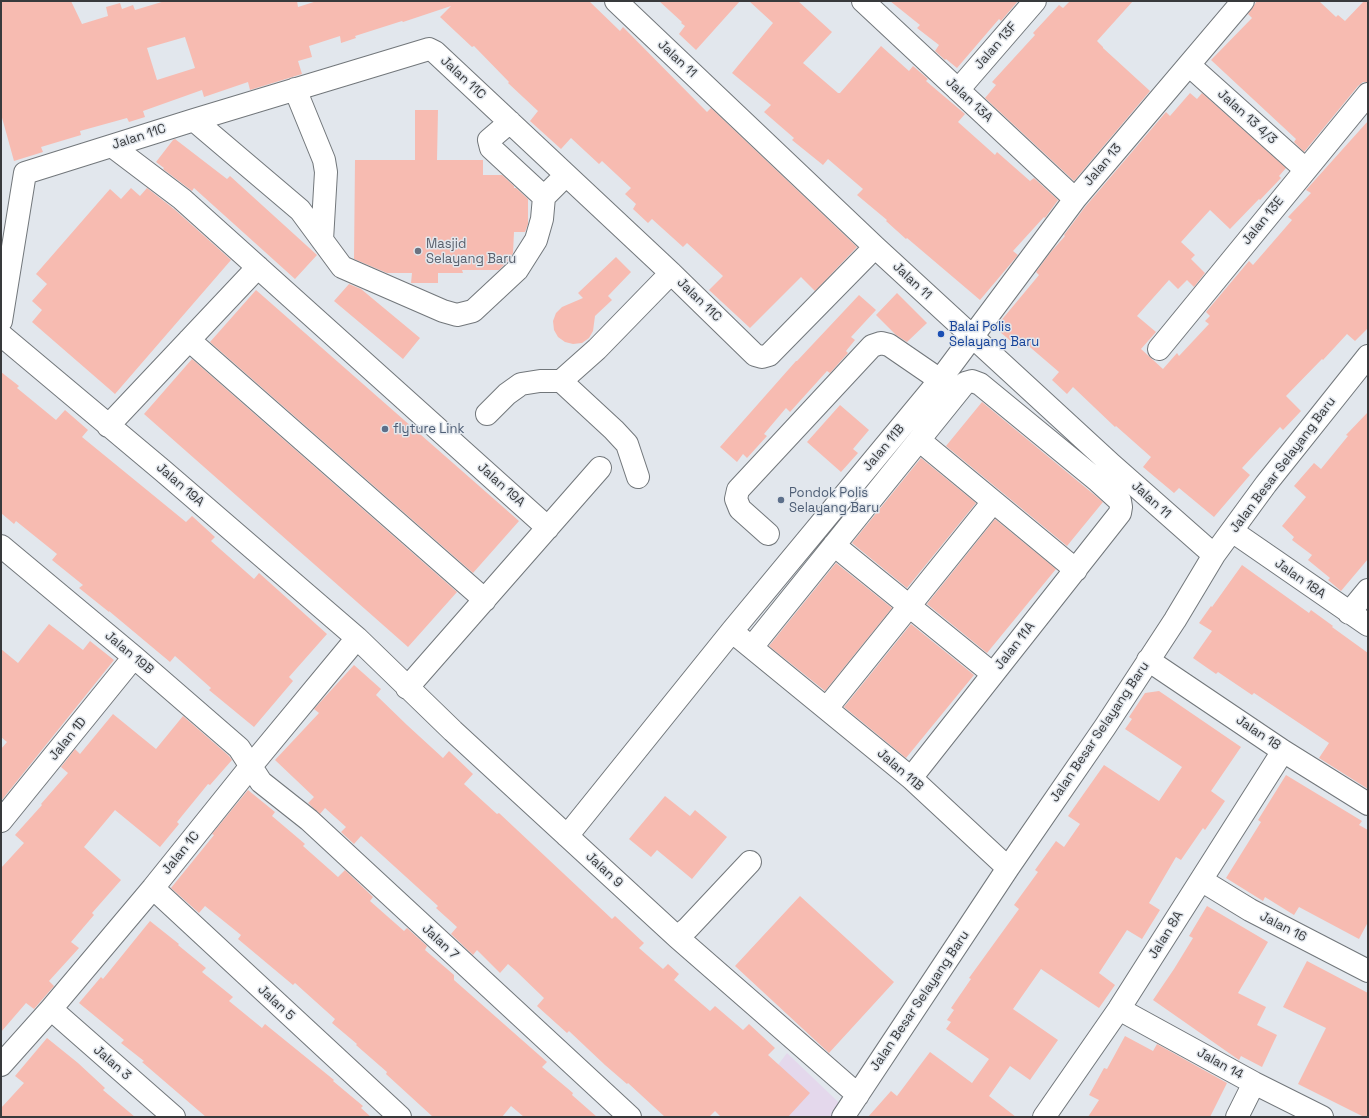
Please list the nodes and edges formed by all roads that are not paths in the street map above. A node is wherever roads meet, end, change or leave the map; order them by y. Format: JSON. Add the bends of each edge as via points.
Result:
{"nodes":[{"id":1,"x":616,"y":1,"type":"edge"},
{"id":2,"x":863,"y":1,"type":"edge"},
{"id":3,"x":1035,"y":1,"type":"edge"},
{"id":4,"x":1243,"y":1,"type":"edge"},
{"id":5,"x":1189,"y":65,"type":"junction"},
{"id":6,"x":295,"y":89,"type":"junction"},
{"id":7,"x":958,"y":90,"type":"junction"},
{"id":8,"x":1368,"y":94,"type":"edge"},
{"id":9,"x":194,"y":120,"type":"junction"},
{"id":10,"x":510,"y":122,"type":"junction"},
{"id":11,"x":112,"y":146,"type":"junction"},
{"id":12,"x":1306,"y":169,"type":"junction"},
{"id":13,"x":566,"y":175,"type":"junction"},
{"id":14,"x":544,"y":197,"type":"junction"},
{"id":15,"x":1075,"y":199,"type":"junction"},
{"id":16,"x":322,"y":240,"type":"junction"},
{"id":17,"x":875,"y":247,"type":"junction"},
{"id":18,"x":258,"y":267,"type":"junction"},
{"id":19,"x":671,"y":273,"type":"junction"},
{"id":20,"x":1,"y":321,"type":"edge"},
{"id":21,"x":1,"y":335,"type":"edge"},
{"id":22,"x":973,"y":337,"type":"junction"},
{"id":23,"x":189,"y":340,"type":"junction"},
{"id":24,"x":1159,"y":349,"type":"dead end"},
{"id":25,"x":1368,"y":356,"type":"edge"},
{"id":26,"x":940,"y":380,"type":"junction"},
{"id":27,"x":561,"y":381,"type":"junction"},
{"id":28,"x":487,"y":414,"type":"dead end"},
{"id":29,"x":108,"y":426,"type":"junction"},
{"id":30,"x":919,"y":440,"type":"junction"},
{"id":31,"x":1111,"y":464,"type":"junction"},
{"id":32,"x":600,"y":468,"type":"dead end"},
{"id":33,"x":638,"y":477,"type":"dead end"},
{"id":34,"x":1098,"y":481,"type":"junction"},
{"id":35,"x":993,"y":502,"type":"junction"},
{"id":36,"x":548,"y":528,"type":"junction"},
{"id":37,"x":1232,"y":531,"type":"junction"},
{"id":38,"x":768,"y":534,"type":"dead end"},
{"id":39,"x":834,"y":545,"type":"junction"},
{"id":40,"x":1,"y":546,"type":"edge"},
{"id":41,"x":1214,"y":555,"type":"junction"},
{"id":42,"x":1076,"y":570,"type":"junction"},
{"id":43,"x":1368,"y":590,"type":"edge"},
{"id":44,"x":485,"y":600,"type":"junction"},
{"id":45,"x":908,"y":606,"type":"junction"},
{"id":46,"x":1349,"y":613,"type":"junction"},
{"id":47,"x":1368,"y":626,"type":"edge"},
{"id":48,"x":732,"y":631,"type":"junction"},
{"id":49,"x":357,"y":638,"type":"junction"},
{"id":50,"x":752,"y":647,"type":"junction"},
{"id":51,"x":134,"y":658,"type":"junction"},
{"id":52,"x":1148,"y":660,"type":"junction"},
{"id":53,"x":993,"y":674,"type":"junction"},
{"id":54,"x":407,"y":688,"type":"junction"},
{"id":55,"x":827,"y":708,"type":"junction"},
{"id":56,"x":1283,"y":751,"type":"junction"},
{"id":57,"x":251,"y":766,"type":"junction"},
{"id":58,"x":911,"y":778,"type":"junction"},
{"id":59,"x":1368,"y":804,"type":"edge"},
{"id":60,"x":1,"y":821,"type":"edge"},
{"id":61,"x":567,"y":836,"type":"junction"},
{"id":62,"x":750,"y":862,"type":"dead end"},
{"id":63,"x":1008,"y":868,"type":"junction"},
{"id":64,"x":1201,"y":880,"type":"junction"},
{"id":65,"x":152,"y":888,"type":"junction"},
{"id":66,"x":677,"y":937,"type":"junction"},
{"id":67,"x":1368,"y":971,"type":"edge"},
{"id":68,"x":51,"y":1009,"type":"junction"},
{"id":69,"x":1119,"y":1009,"type":"junction"},
{"id":70,"x":1,"y":1065,"type":"edge"},
{"id":71,"x":1254,"y":1083,"type":"junction"},
{"id":72,"x":858,"y":1094,"type":"junction"},
{"id":73,"x":174,"y":1117,"type":"edge"},
{"id":74,"x":400,"y":1117,"type":"edge"},
{"id":75,"x":630,"y":1117,"type":"edge"},
{"id":76,"x":843,"y":1117,"type":"edge"},
{"id":77,"x":1044,"y":1117,"type":"edge"},
{"id":78,"x":1237,"y":1117,"type":"edge"},
{"id":79,"x":1322,"y":1117,"type":"edge"}],
"edges":[{"from":1,"to":17,"type":"street","name":"Jalan 11"},
{"from":2,"to":7,"type":"street","name":"Jalan 13A"},
{"from":3,"to":7,"type":"street","name":"Jalan 13F"},
{"from":4,"to":5,"type":"street","name":"Jalan 13"},
{"from":5,"to":12,"type":"street","name":"Jalan 13 4/3"},
{"from":5,"to":15,"type":"street","name":"Jalan 13"},
{"from":6,"to":9,"type":"street","name":"Jalan 11C"},
{"from":6,"to":10,"type":"street","name":"Jalan 11C","via":[[429,49]]},
{"from":6,"to":16,"type":"street","via":[[324,160],[326,172]]},
{"from":7,"to":15,"type":"street","name":"Jalan 13A"},
{"from":8,"to":12,"type":"street","name":"Jalan 13E"},
{"from":9,"to":11,"type":"street","name":"Jalan 11C"},
{"from":9,"to":16,"type":"street","via":[[300,210]]},
{"from":10,"to":13,"type":"street","name":"Jalan 11C"},
{"from":10,"to":14,"type":"street","via":[[489,140],[491,148]]},
{"from":11,"to":18,"type":"street","name":"Jalan 19A","via":[[182,199]]},
{"from":11,"to":20,"type":"street","name":"Jalan 11C","via":[[25,173]]},
{"from":12,"to":24,"type":"street","name":"Jalan 13E"},
{"from":13,"to":14,"type":"street"},
{"from":13,"to":19,"type":"street","name":"Jalan 11C"},
{"from":14,"to":16,"type":"street","via":[[542,219],[536,240],[517,270],[473,311],[457,315],[342,267]]},
{"from":15,"to":22,"type":"street","name":"Jalan 13"},
{"from":17,"to":19,"type":"street","name":"Jalan 11C","via":[[770,355],[762,357],[755,355]]},
{"from":17,"to":22,"type":"street","name":"Jalan 11"},
{"from":18,"to":23,"type":"street"},
{"from":18,"to":36,"type":"street","name":"Jalan 19A"},
{"from":19,"to":27,"type":"street","via":[[597,349]]},
{"from":21,"to":29,"type":"street","name":"Jalan 19A"},
{"from":22,"to":26,"type":"street","name":"Jalan 11B"},
{"from":22,"to":31,"type":"street","name":"Jalan 11"},
{"from":23,"to":29,"type":"street"},
{"from":23,"to":44,"type":"street"},
{"from":25,"to":37,"type":"street","name":"Jalan Besar Selayang Baru"},
{"from":26,"to":38,"type":"street","via":[[889,345],[881,343],[872,346],[738,490],[736,499],[740,508]]},
{"from":26,"to":48,"type":"street","name":"Jalan 11B"},
{"from":27,"to":28,"type":"street","via":[[521,384]]},
{"from":27,"to":33,"type":"street","via":[[626,444]]},
{"from":29,"to":49,"type":"street","name":"Jalan 19A"},
{"from":30,"to":34,"type":"street","via":[[965,383],[972,381],[980,384]]},
{"from":30,"to":35,"type":"street"},
{"from":30,"to":39,"type":"street"},
{"from":31,"to":34,"type":"street"},
{"from":31,"to":41,"type":"street","name":"Jalan 11"},
{"from":32,"to":36,"type":"street"},
{"from":34,"to":42,"type":"street","name":"Jalan 11A","via":[[1120,501],[1120,513]]},
{"from":35,"to":42,"type":"street"},
{"from":35,"to":45,"type":"street"},
{"from":36,"to":44,"type":"street"},
{"from":37,"to":41,"type":"street","name":"Jalan Besar Selayang Baru"},
{"from":37,"to":46,"type":"street","name":"Jalan 18A"},
{"from":39,"to":45,"type":"street"},
{"from":39,"to":50,"type":"street"},
{"from":40,"to":51,"type":"street","name":"Jalan 19B"},
{"from":41,"to":52,"type":"street","name":"Jalan Besar Selayang Baru"},
{"from":42,"to":53,"type":"street","name":"Jalan 11A"},
{"from":43,"to":46,"type":"street"},
{"from":44,"to":54,"type":"street"},
{"from":45,"to":53,"type":"street"},
{"from":45,"to":55,"type":"street"},
{"from":46,"to":47,"type":"street","name":"Jalan 18A"},
{"from":48,"to":50,"type":"street","name":"Jalan 11B"},
{"from":48,"to":61,"type":"street","name":"Jalan 11B"},
{"from":49,"to":54,"type":"street","name":"Jalan 9"},
{"from":49,"to":57,"type":"street","name":"Jalan 1C"},
{"from":50,"to":55,"type":"street","name":"Jalan 11B"},
{"from":51,"to":57,"type":"street","name":"Jalan 19B","via":[[239,748]]},
{"from":51,"to":60,"type":"street","name":"Jalan 1D"},
{"from":52,"to":56,"type":"street","name":"Jalan 18"},
{"from":52,"to":63,"type":"street","name":"Jalan Besar Selayang Baru"},
{"from":53,"to":58,"type":"street","name":"Jalan 11A"},
{"from":54,"to":61,"type":"street","name":"Jalan 9"},
{"from":55,"to":58,"type":"street","name":"Jalan 11B"},
{"from":56,"to":59,"type":"street","name":"Jalan 18"},
{"from":56,"to":64,"type":"street","name":"Jalan 8A"},
{"from":57,"to":65,"type":"street","name":"Jalan 1C"},
{"from":57,"to":75,"type":"street","name":"Jalan 7","via":[[261,782],[309,820]]},
{"from":58,"to":63,"type":"street","name":"Jalan 11B"},
{"from":61,"to":66,"type":"street","name":"Jalan 9"},
{"from":62,"to":66,"type":"street"},
{"from":63,"to":72,"type":"street","name":"Jalan Besar Selayang Baru"},
{"from":64,"to":67,"type":"street","name":"Jalan 16","via":[[1250,910]]},
{"from":64,"to":69,"type":"street","name":"Jalan 8A"},
{"from":65,"to":68,"type":"street","name":"Jalan 1C"},
{"from":65,"to":74,"type":"street","name":"Jalan 5"},
{"from":66,"to":72,"type":"street","name":"Jalan 9"},
{"from":68,"to":70,"type":"street","name":"Jalan 1C"},
{"from":68,"to":73,"type":"street","name":"Jalan 3"},
{"from":69,"to":71,"type":"street","name":"Jalan 14"},
{"from":69,"to":77,"type":"street","name":"Jalan 8A"},
{"from":71,"to":78,"type":"street"},
{"from":71,"to":79,"type":"street","name":"Jalan 14"},
{"from":72,"to":76,"type":"street","name":"Jalan Besar Selayang Baru"}]}
